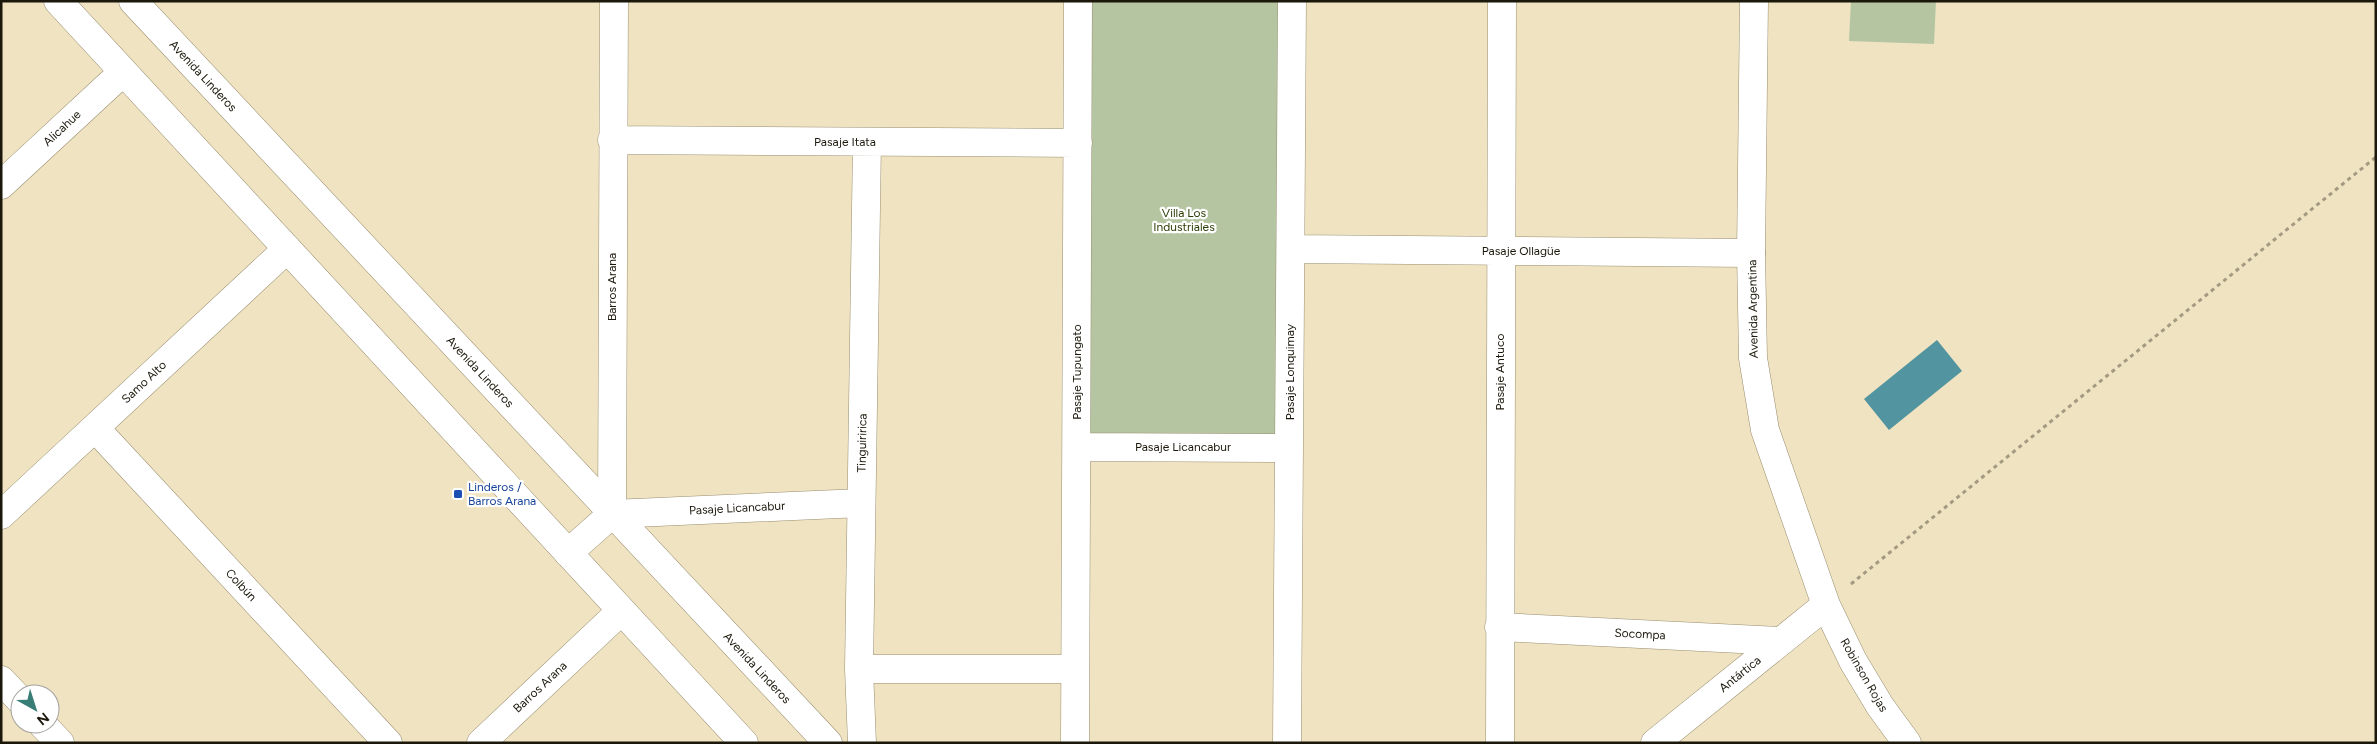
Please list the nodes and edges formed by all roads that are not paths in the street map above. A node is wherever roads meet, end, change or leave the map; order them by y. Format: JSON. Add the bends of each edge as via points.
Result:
{"nodes":[{"id":1,"x":58,"y":1,"type":"edge"},
{"id":2,"x":133,"y":1,"type":"edge"},
{"id":3,"x":614,"y":1,"type":"edge"},
{"id":4,"x":1078,"y":1,"type":"edge"},
{"id":5,"x":1292,"y":1,"type":"edge"},
{"id":6,"x":1502,"y":1,"type":"edge"},
{"id":7,"x":1754,"y":1,"type":"edge"},
{"id":8,"x":123,"y":72,"type":"junction"},
{"id":9,"x":612,"y":140,"type":"junction"},
{"id":10,"x":867,"y":142,"type":"junction"},
{"id":11,"x":1078,"y":144,"type":"junction"},
{"id":12,"x":1,"y":184,"type":"edge"},
{"id":13,"x":287,"y":249,"type":"junction"},
{"id":14,"x":1291,"y":249,"type":"junction"},
{"id":15,"x":1501,"y":250,"type":"junction"},
{"id":16,"x":1751,"y":252,"type":"junction"},
{"id":17,"x":94,"y":428,"type":"junction"},
{"id":18,"x":1077,"y":447,"type":"junction"},
{"id":19,"x":1289,"y":448,"type":"junction"},
{"id":20,"x":861,"y":503,"type":"junction"},
{"id":21,"x":612,"y":514,"type":"junction"},
{"id":22,"x":1,"y":515,"type":"edge"},
{"id":23,"x":568,"y":553,"type":"junction"},
{"id":24,"x":1826,"y":604,"type":"junction"},
{"id":25,"x":621,"y":611,"type":"junction"},
{"id":26,"x":1499,"y":627,"type":"junction"},
{"id":27,"x":1781,"y":641,"type":"junction"},
{"id":28,"x":859,"y":669,"type":"junction"},
{"id":29,"x":1075,"y":669,"type":"junction"},
{"id":30,"x":1,"y":680,"type":"edge"},
{"id":31,"x":10,"y":689,"type":"edge"},
{"id":32,"x":388,"y":743,"type":"edge"},
{"id":33,"x":481,"y":743,"type":"edge"},
{"id":34,"x":744,"y":743,"type":"edge"},
{"id":35,"x":828,"y":743,"type":"edge"},
{"id":36,"x":862,"y":743,"type":"edge"},
{"id":37,"x":1075,"y":743,"type":"edge"},
{"id":38,"x":1287,"y":743,"type":"edge"},
{"id":39,"x":1500,"y":743,"type":"edge"},
{"id":40,"x":1654,"y":743,"type":"edge"},
{"id":41,"x":1907,"y":743,"type":"edge"}],
"edges":[{"from":1,"to":8,"type":"street"},
{"from":2,"to":21,"type":"street","name":"Avenida Linderos"},
{"from":3,"to":9,"type":"street","name":"Barros Arana"},
{"from":4,"to":11,"type":"street","name":"Pasaje Tupungato"},
{"from":5,"to":14,"type":"street","name":"Pasaje Lonquimay"},
{"from":6,"to":15,"type":"street","name":"Pasaje Antuco"},
{"from":7,"to":16,"type":"street","name":"Avenida Argentina"},
{"from":8,"to":12,"type":"street","name":"Alicahue"},
{"from":8,"to":13,"type":"street"},
{"from":9,"to":10,"type":"street","name":"Pasaje Itata"},
{"from":9,"to":21,"type":"street","name":"Barros Arana"},
{"from":10,"to":11,"type":"street","name":"Pasaje Itata"},
{"from":10,"to":20,"type":"street","name":"Tinguiririca"},
{"from":11,"to":18,"type":"street","name":"Pasaje Tupungato"},
{"from":13,"to":17,"type":"street","name":"Samo Alto"},
{"from":13,"to":23,"type":"street"},
{"from":14,"to":15,"type":"street","name":"Pasaje Ollagüe"},
{"from":14,"to":19,"type":"street","name":"Pasaje Lonquimay"},
{"from":15,"to":16,"type":"street","name":"Pasaje Ollagüe"},
{"from":15,"to":26,"type":"street","name":"Pasaje Antuco"},
{"from":16,"to":24,"type":"street","name":"Avenida Argentina","via":[[1753,358],[1765,430]]},
{"from":17,"to":22,"type":"street","name":"Samo Alto"},
{"from":17,"to":32,"type":"street","name":"Colbún"},
{"from":18,"to":19,"type":"street","name":"Pasaje Licancabur"},
{"from":18,"to":29,"type":"street","name":"Pasaje Tupungato"},
{"from":19,"to":38,"type":"street","name":"Pasaje Lonquimay"},
{"from":20,"to":21,"type":"street","name":"Pasaje Licancabur"},
{"from":20,"to":28,"type":"street","name":"Tinguiririca"},
{"from":21,"to":23,"type":"street"},
{"from":21,"to":35,"type":"street","name":"Avenida Linderos"},
{"from":23,"to":25,"type":"street"},
{"from":24,"to":27,"type":"street","name":"Antártica"},
{"from":24,"to":41,"type":"street","name":"Robinson Rojas","via":[[1880,706]]},
{"from":25,"to":33,"type":"street","name":"Barros Arana"},
{"from":25,"to":34,"type":"street"},
{"from":26,"to":27,"type":"street","name":"Socompa"},
{"from":26,"to":39,"type":"street","name":"Pasaje Antuco"},
{"from":27,"to":40,"type":"street","name":"Antártica"},
{"from":28,"to":29,"type":"street"},
{"from":28,"to":36,"type":"street","name":"Tinguiririca"},
{"from":29,"to":37,"type":"street","name":"Pasaje Tupungato"},
{"from":30,"to":31,"type":"street"}]}
